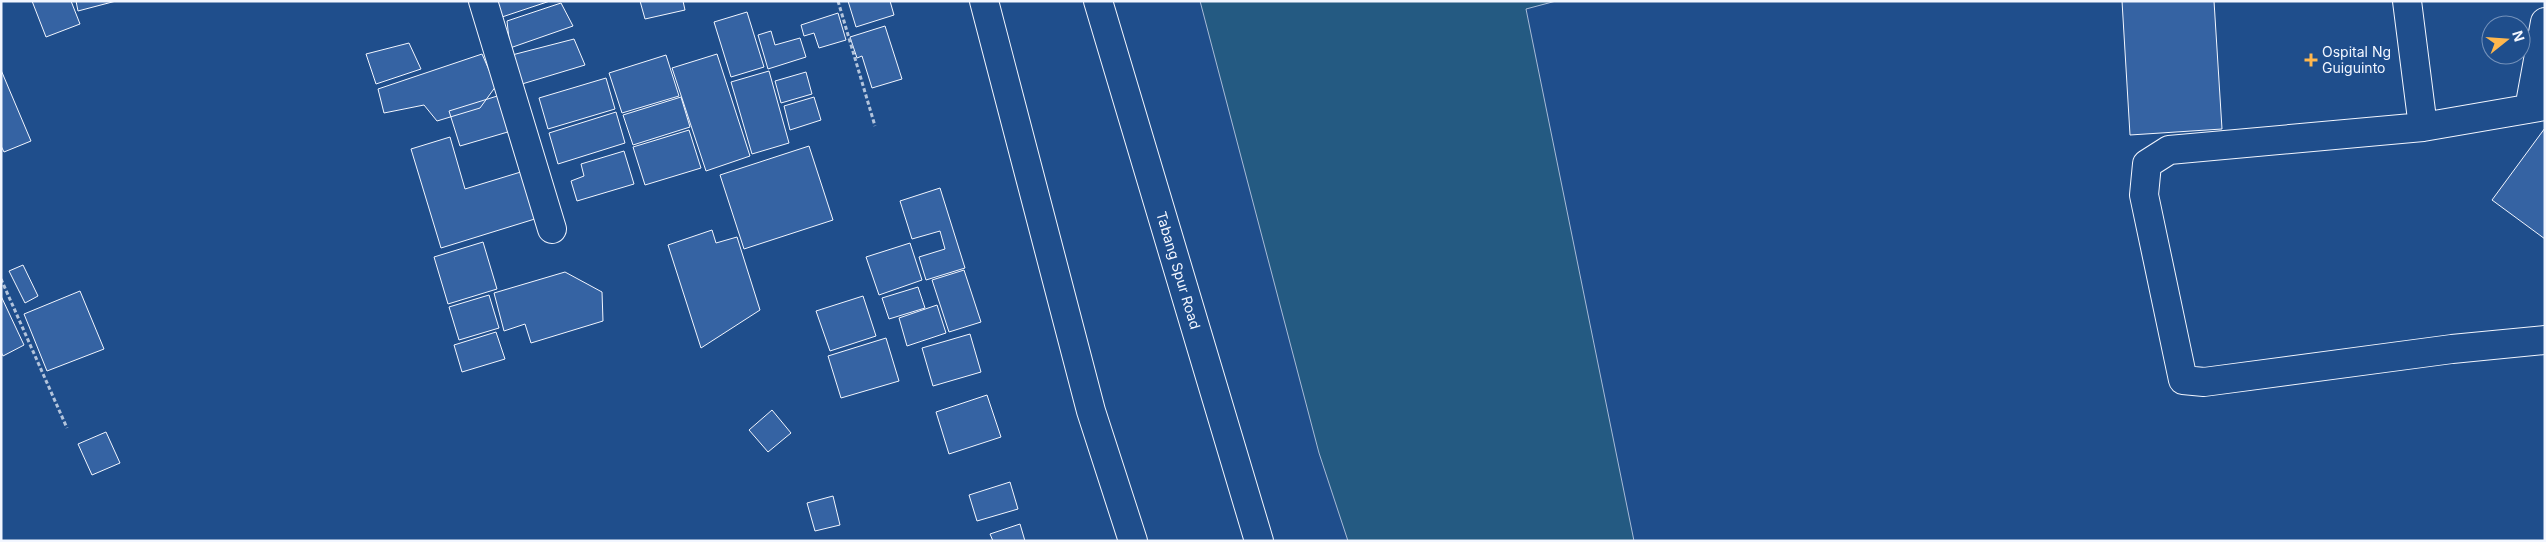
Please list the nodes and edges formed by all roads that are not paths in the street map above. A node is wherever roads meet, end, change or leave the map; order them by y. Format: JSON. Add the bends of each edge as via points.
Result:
{"nodes":[{"id":1,"x":483,"y":1,"type":"edge"},
{"id":2,"x":984,"y":1,"type":"edge"},
{"id":3,"x":1098,"y":1,"type":"edge"},
{"id":4,"x":2406,"y":1,"type":"edge"},
{"id":5,"x":2545,"y":22,"type":"edge"},
{"id":6,"x":2537,"y":107,"type":"edge"},
{"id":7,"x":2423,"y":127,"type":"junction"},
{"id":8,"x":552,"y":229,"type":"dead end"},
{"id":9,"x":2545,"y":340,"type":"edge"},
{"id":10,"x":1133,"y":541,"type":"edge"},
{"id":11,"x":1259,"y":541,"type":"edge"}],
"edges":[{"from":1,"to":8,"type":"main road"},
{"from":2,"to":10,"type":"main road","via":[[1091,411]]},
{"from":3,"to":11,"type":"main road","name":"Tabang Spur Road"},
{"from":4,"to":7,"type":"main road"},
{"from":5,"to":6,"type":"main road"},
{"from":6,"to":7,"type":"main road"},
{"from":7,"to":9,"type":"main road","via":[[2169,150],[2147,164],[2144,195],[2183,380],[2204,382]]}]}
